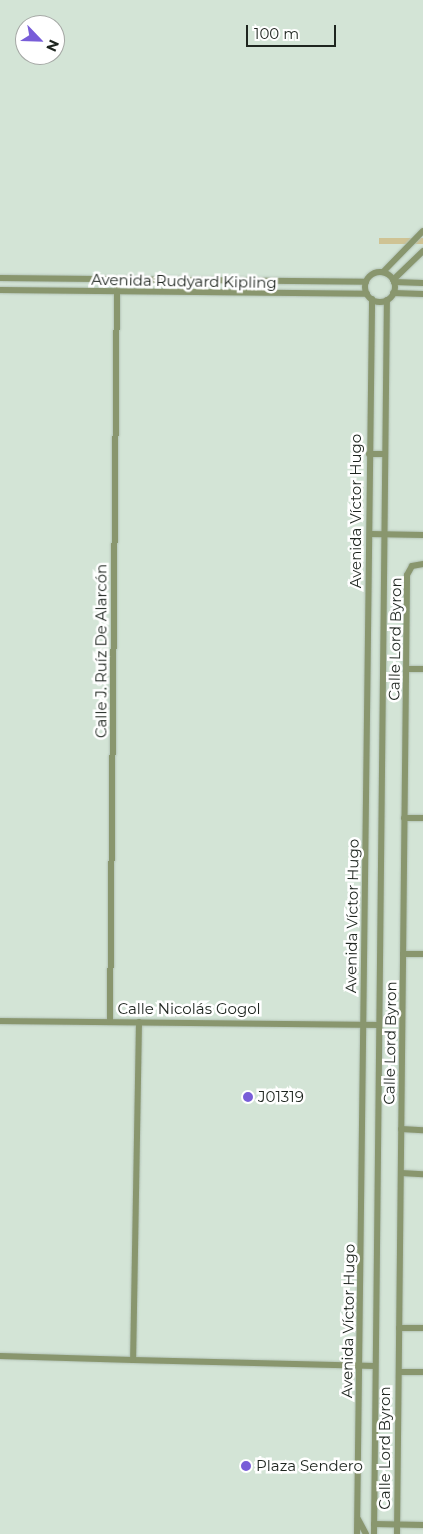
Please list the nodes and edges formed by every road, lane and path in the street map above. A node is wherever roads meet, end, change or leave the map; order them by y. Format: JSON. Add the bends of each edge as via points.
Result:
{"nodes":[{"id":1,"x":423,"y":230,"type":"edge"},
{"id":2,"x":423,"y":251,"type":"edge"},
{"id":3,"x":383,"y":272,"type":"junction"},
{"id":4,"x":0,"y":278,"type":"edge"},
{"id":5,"x":118,"y":281,"type":"junction"},
{"id":6,"x":393,"y":281,"type":"junction"},
{"id":7,"x":366,"y":282,"type":"junction"},
{"id":8,"x":423,"y":282,"type":"edge"},
{"id":9,"x":0,"y":290,"type":"edge"},
{"id":10,"x":118,"y":293,"type":"junction"},
{"id":11,"x":393,"y":293,"type":"junction"},
{"id":12,"x":423,"y":294,"type":"edge"},
{"id":13,"x":369,"y":297,"type":"junction"},
{"id":14,"x":387,"y":300,"type":"junction"},
{"id":15,"x":369,"y":454,"type":"junction"},
{"id":16,"x":384,"y":454,"type":"junction"},
{"id":17,"x":370,"y":534,"type":"junction"},
{"id":18,"x":383,"y":535,"type":"junction"},
{"id":19,"x":423,"y":535,"type":"edge"},
{"id":20,"x":423,"y":564,"type":"edge"},
{"id":21,"x":407,"y":669,"type":"junction"},
{"id":22,"x":423,"y":669,"type":"edge"},
{"id":23,"x":404,"y":818,"type":"junction"},
{"id":24,"x":423,"y":818,"type":"edge"},
{"id":25,"x":403,"y":954,"type":"junction"},
{"id":26,"x":423,"y":954,"type":"edge"},
{"id":27,"x":0,"y":1021,"type":"edge"},
{"id":28,"x":110,"y":1022,"type":"junction"},
{"id":29,"x":138,"y":1022,"type":"junction"},
{"id":30,"x":363,"y":1024,"type":"junction"},
{"id":31,"x":378,"y":1025,"type":"junction"},
{"id":32,"x":401,"y":1129,"type":"junction"},
{"id":33,"x":423,"y":1130,"type":"edge"},
{"id":34,"x":401,"y":1173,"type":"junction"},
{"id":35,"x":423,"y":1174,"type":"edge"},
{"id":36,"x":399,"y":1328,"type":"junction"},
{"id":37,"x":423,"y":1328,"type":"edge"},
{"id":38,"x":0,"y":1356,"type":"edge"},
{"id":39,"x":133,"y":1360,"type":"junction"},
{"id":40,"x":360,"y":1365,"type":"junction"},
{"id":41,"x":375,"y":1366,"type":"junction"},
{"id":42,"x":398,"y":1372,"type":"junction"},
{"id":43,"x":423,"y":1372,"type":"edge"},
{"id":44,"x":358,"y":1519,"type":"junction"},
{"id":45,"x":374,"y":1524,"type":"junction"},
{"id":46,"x":397,"y":1525,"type":"junction"},
{"id":47,"x":423,"y":1525,"type":"edge"},
{"id":48,"x":357,"y":1534,"type":"edge"},
{"id":49,"x":366,"y":1534,"type":"edge"},
{"id":50,"x":374,"y":1534,"type":"edge"},
{"id":51,"x":397,"y":1534,"type":"edge"}],
"edges":[{"from":1,"to":3,"type":"street"},
{"from":2,"to":6,"type":"street"},
{"from":3,"to":6,"type":"street"},
{"from":3,"to":7,"type":"street","via":[[374,273]]},
{"from":4,"to":5,"type":"street","name":"Avenida Rudyard Kipling"},
{"from":5,"to":7,"type":"street","name":"Avenida Rudyard Kipling"},
{"from":5,"to":10,"type":"street","name":"Calle J. Ruíz De Alarcón"},
{"from":6,"to":8,"type":"street"},
{"from":6,"to":11,"type":"street"},
{"from":7,"to":13,"type":"street"},
{"from":9,"to":10,"type":"street","name":"Avenida Rudyard Kipling"},
{"from":10,"to":13,"type":"street","name":"Avenida Rudyard Kipling"},
{"from":10,"to":28,"type":"street","name":"Calle J. Ruíz De Alarcón"},
{"from":11,"to":12,"type":"street"},
{"from":11,"to":14,"type":"street"},
{"from":13,"to":14,"type":"street"},
{"from":13,"to":15,"type":"street","name":"Avenida Víctor Hugo"},
{"from":14,"to":16,"type":"street","name":"Avenida Víctor Hugo"},
{"from":15,"to":16,"type":"street"},
{"from":15,"to":17,"type":"street","name":"Avenida Víctor Hugo"},
{"from":16,"to":18,"type":"street","name":"Avenida Víctor Hugo"},
{"from":17,"to":18,"type":"street"},
{"from":17,"to":30,"type":"street","name":"Avenida Víctor Hugo"},
{"from":18,"to":19,"type":"street"},
{"from":18,"to":31,"type":"street","name":"Avenida Víctor Hugo"},
{"from":20,"to":21,"type":"street","name":"Calle Lord Byron","via":[[410,568],[407,575]]},
{"from":21,"to":22,"type":"street"},
{"from":21,"to":23,"type":"street","name":"Calle Lord Byron"},
{"from":23,"to":24,"type":"street"},
{"from":23,"to":25,"type":"street","name":"Calle Lord Byron"},
{"from":25,"to":26,"type":"street"},
{"from":25,"to":32,"type":"street","name":"Calle Lord Byron"},
{"from":27,"to":28,"type":"street","name":"Calle Nicolás Gogol"},
{"from":28,"to":29,"type":"street","name":"Calle Nicolás Gogol"},
{"from":29,"to":30,"type":"street","name":"Calle Nicolás Gogol"},
{"from":29,"to":39,"type":"street"},
{"from":30,"to":31,"type":"street","name":"Calle Nicolás Gogol"},
{"from":30,"to":40,"type":"street","name":"Avenida Víctor Hugo"},
{"from":31,"to":41,"type":"street","name":"Avenida Víctor Hugo"},
{"from":32,"to":33,"type":"street"},
{"from":32,"to":34,"type":"street","name":"Calle Lord Byron"},
{"from":34,"to":35,"type":"street"},
{"from":34,"to":36,"type":"street","name":"Calle Lord Byron"},
{"from":36,"to":37,"type":"street"},
{"from":36,"to":42,"type":"street","name":"Calle Lord Byron"},
{"from":38,"to":39,"type":"street"},
{"from":39,"to":40,"type":"street"},
{"from":40,"to":41,"type":"street"},
{"from":40,"to":44,"type":"street","name":"Avenida Víctor Hugo"},
{"from":41,"to":45,"type":"street","name":"Avenida Víctor Hugo"},
{"from":42,"to":43,"type":"street"},
{"from":42,"to":46,"type":"street","name":"Calle Lord Byron"},
{"from":44,"to":48,"type":"street","name":"Avenida Víctor Hugo"},
{"from":44,"to":49,"type":"street"},
{"from":45,"to":46,"type":"street"},
{"from":45,"to":50,"type":"street","name":"Avenida Víctor Hugo"},
{"from":46,"to":47,"type":"street"},
{"from":46,"to":51,"type":"street","name":"Calle Lord Byron"}]}
